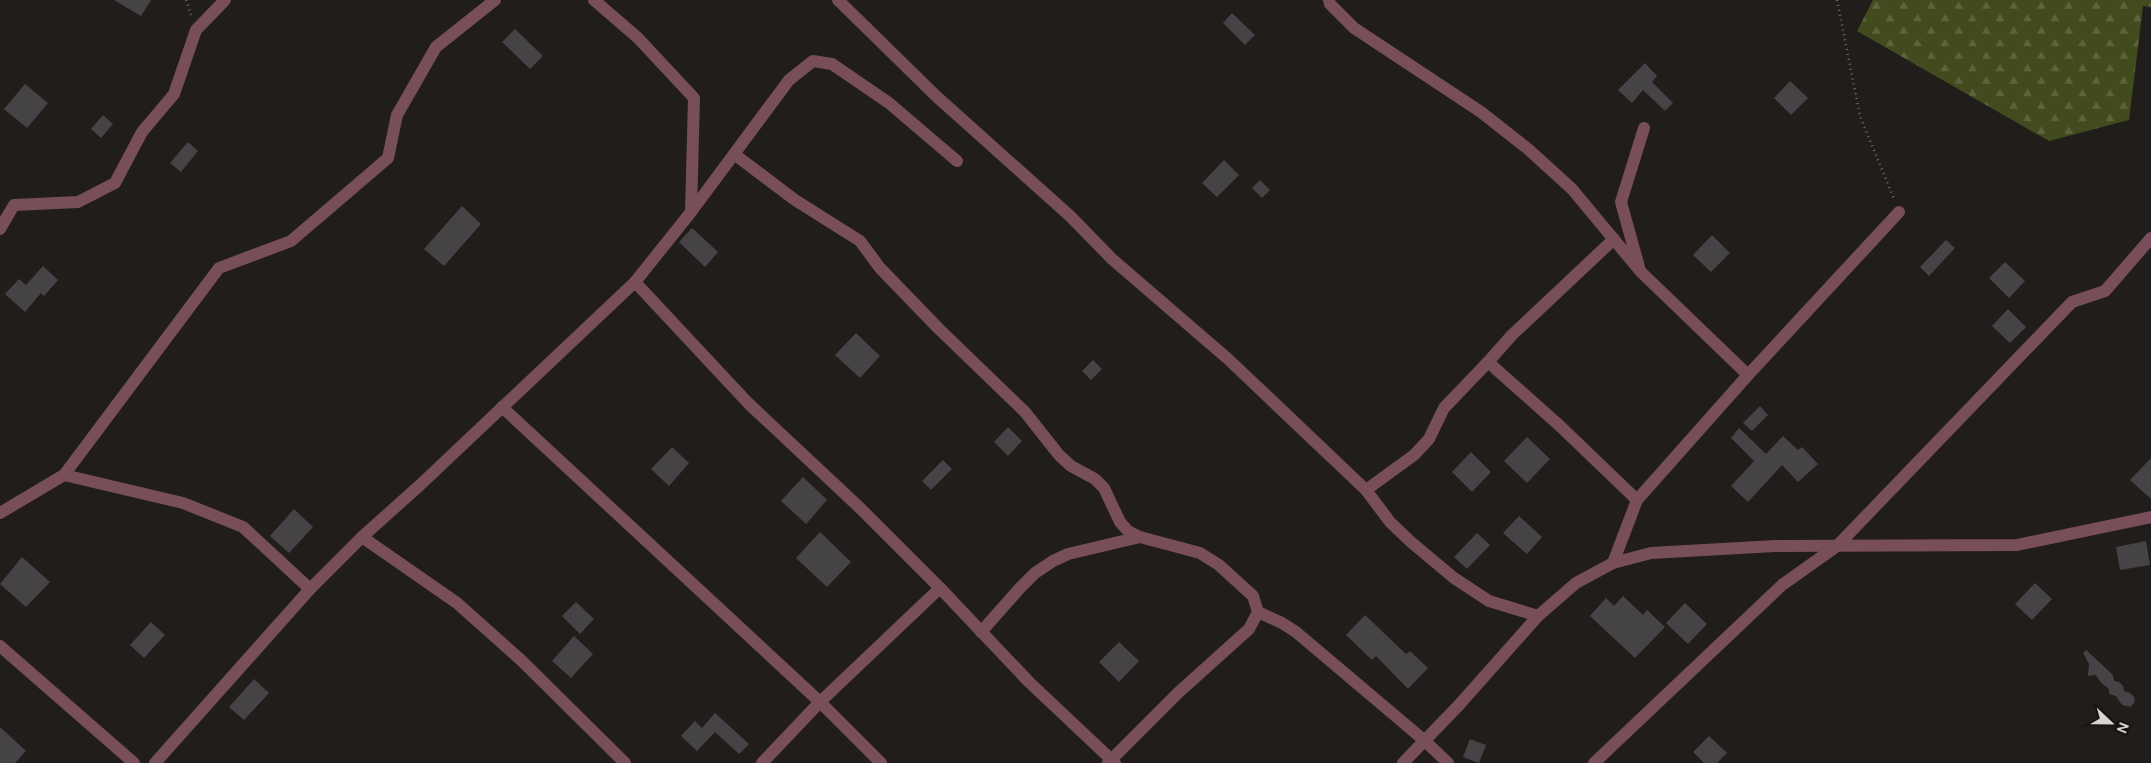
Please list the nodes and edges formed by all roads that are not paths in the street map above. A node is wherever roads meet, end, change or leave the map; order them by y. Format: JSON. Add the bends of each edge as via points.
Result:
{"nodes":[{"id":1,"x":225,"y":0,"type":"edge"},
{"id":2,"x":495,"y":0,"type":"edge"},
{"id":3,"x":594,"y":0,"type":"edge"},
{"id":4,"x":838,"y":0,"type":"edge"},
{"id":5,"x":1328,"y":0,"type":"edge"},
{"id":6,"x":1644,"y":128,"type":"dead end"},
{"id":7,"x":734,"y":154,"type":"junction"},
{"id":8,"x":957,"y":161,"type":"dead end"},
{"id":9,"x":691,"y":212,"type":"junction"},
{"id":10,"x":1899,"y":212,"type":"road end"},
{"id":11,"x":0,"y":229,"type":"edge"},
{"id":12,"x":2151,"y":238,"type":"edge"},
{"id":13,"x":1614,"y":239,"type":"junction"},
{"id":14,"x":1641,"y":272,"type":"junction"},
{"id":15,"x":635,"y":282,"type":"junction"},
{"id":16,"x":1488,"y":362,"type":"junction"},
{"id":17,"x":1748,"y":375,"type":"junction"},
{"id":18,"x":502,"y":407,"type":"junction"},
{"id":19,"x":64,"y":475,"type":"junction"},
{"id":20,"x":1366,"y":490,"type":"junction"},
{"id":21,"x":1637,"y":500,"type":"junction"},
{"id":22,"x":0,"y":512,"type":"edge"},
{"id":23,"x":2151,"y":517,"type":"edge"},
{"id":24,"x":362,"y":537,"type":"junction"},
{"id":25,"x":1140,"y":537,"type":"junction"},
{"id":26,"x":1836,"y":546,"type":"junction"},
{"id":27,"x":1613,"y":563,"type":"junction"},
{"id":28,"x":940,"y":588,"type":"junction"},
{"id":29,"x":310,"y":589,"type":"junction"},
{"id":30,"x":1258,"y":612,"type":"junction"},
{"id":31,"x":1538,"y":616,"type":"junction"},
{"id":32,"x":981,"y":632,"type":"junction"},
{"id":33,"x":0,"y":646,"type":"edge"},
{"id":34,"x":820,"y":702,"type":"junction"},
{"id":35,"x":1425,"y":741,"type":"junction"},
{"id":36,"x":1111,"y":762,"type":"edge"},
{"id":37,"x":134,"y":763,"type":"edge"},
{"id":38,"x":155,"y":763,"type":"edge"},
{"id":39,"x":625,"y":763,"type":"edge"},
{"id":40,"x":762,"y":763,"type":"edge"},
{"id":41,"x":881,"y":763,"type":"edge"},
{"id":42,"x":1403,"y":763,"type":"edge"},
{"id":43,"x":1448,"y":763,"type":"edge"},
{"id":44,"x":1594,"y":763,"type":"edge"}],
"edges":[{"from":1,"to":11,"type":"street","via":[[196,30],[174,94],[142,132],[115,183],[78,202],[14,205]]},
{"from":2,"to":19,"type":"street","via":[[436,47],[397,115],[388,158],[291,241],[218,268]]},
{"from":3,"to":9,"type":"street","via":[[638,38],[694,98]]},
{"from":4,"to":20,"type":"street","via":[[936,96],[1070,216],[1112,260],[1228,359]]},
{"from":5,"to":13,"type":"street","via":[[1354,28],[1481,112],[1528,149],[1572,189]]},
{"from":6,"to":14,"type":"street","via":[[1621,202]]},
{"from":7,"to":8,"type":"street","via":[[789,80],[813,61],[832,64],[889,103]]},
{"from":7,"to":9,"type":"street"},
{"from":7,"to":25,"type":"street","via":[[795,200],[860,241],[880,268],[1025,412],[1059,455],[1104,488],[1120,522]]},
{"from":9,"to":15,"type":"street"},
{"from":10,"to":17,"type":"street"},
{"from":12,"to":26,"type":"street","via":[[2105,291],[2072,302]]},
{"from":13,"to":14,"type":"street"},
{"from":13,"to":16,"type":"street","via":[[1512,335]]},
{"from":14,"to":17,"type":"street"},
{"from":15,"to":18,"type":"street"},
{"from":15,"to":28,"type":"street","via":[[748,403]]},
{"from":16,"to":20,"type":"street","via":[[1444,408],[1430,439],[1414,455]]},
{"from":16,"to":21,"type":"street"},
{"from":17,"to":21,"type":"street"},
{"from":18,"to":24,"type":"street"},
{"from":18,"to":34,"type":"street"},
{"from":19,"to":22,"type":"street"},
{"from":19,"to":29,"type":"street","via":[[183,503],[243,527]]},
{"from":20,"to":31,"type":"street","via":[[1390,522],[1454,578],[1489,601]]},
{"from":21,"to":27,"type":"street"},
{"from":23,"to":26,"type":"street","via":[[2017,545]]},
{"from":24,"to":29,"type":"street"},
{"from":24,"to":39,"type":"street","via":[[456,604],[522,661]]},
{"from":25,"to":30,"type":"street","via":[[1200,553],[1219,565],[1253,596]]},
{"from":25,"to":32,"type":"street","via":[[1068,554],[1053,561],[1018,588]]},
{"from":26,"to":27,"type":"street","via":[[1651,553]]},
{"from":26,"to":44,"type":"street","via":[[1782,585]]},
{"from":27,"to":31,"type":"street","via":[[1576,583]]},
{"from":28,"to":32,"type":"street"},
{"from":28,"to":34,"type":"street"},
{"from":29,"to":38,"type":"street"},
{"from":30,"to":35,"type":"street","via":[[1296,632]]},
{"from":30,"to":36,"type":"street","via":[[1249,629],[1179,692]]},
{"from":31,"to":35,"type":"street"},
{"from":32,"to":36,"type":"street"},
{"from":33,"to":37,"type":"street"},
{"from":34,"to":40,"type":"street"},
{"from":34,"to":41,"type":"street"},
{"from":35,"to":42,"type":"street"},
{"from":35,"to":43,"type":"street"}]}
